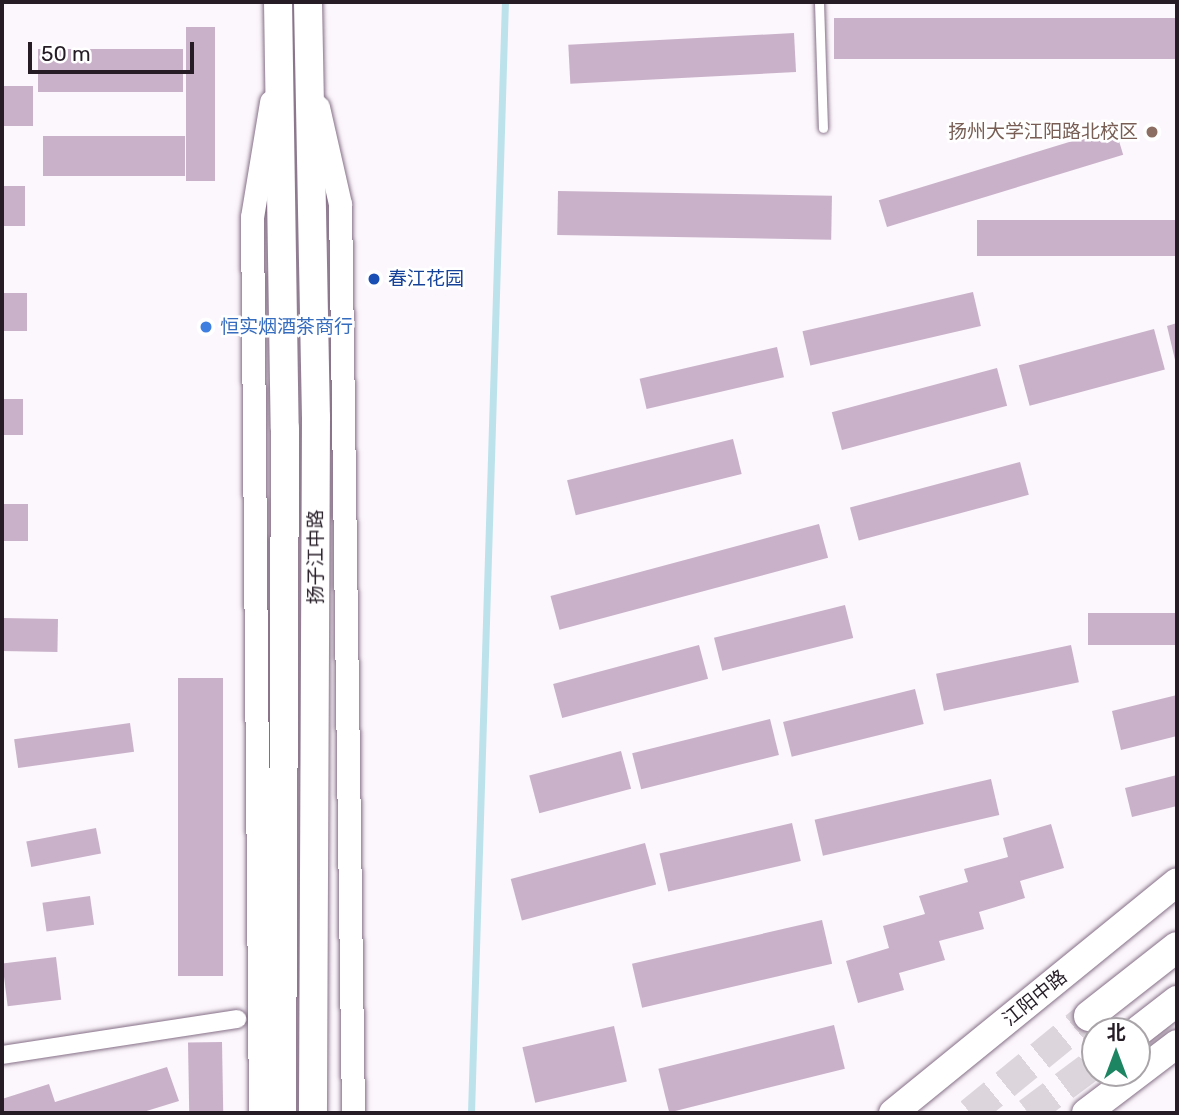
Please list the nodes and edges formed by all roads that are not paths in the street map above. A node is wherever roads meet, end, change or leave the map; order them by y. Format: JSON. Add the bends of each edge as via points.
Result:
{"nodes":[{"id":1,"x":278,"y":2,"type":"edge"},
{"id":2,"x":308,"y":2,"type":"edge"},
{"id":3,"x":819,"y":2,"type":"edge"},
{"id":4,"x":306,"y":58,"type":"junction"},
{"id":5,"x":278,"y":61,"type":"junction"},
{"id":6,"x":824,"y":128,"type":"dead end"},
{"id":7,"x":1177,"y":882,"type":"edge"},
{"id":8,"x":1177,"y":947,"type":"edge"},
{"id":9,"x":1177,"y":1002,"type":"edge"},
{"id":10,"x":1089,"y":1016,"type":"tunnel mouth"},
{"id":11,"x":237,"y":1018,"type":"dead end"},
{"id":12,"x":1151,"y":1022,"type":"edge"},
{"id":13,"x":1177,"y":1044,"type":"edge"},
{"id":14,"x":2,"y":1055,"type":"edge"},
{"id":15,"x":260,"y":1113,"type":"edge"},
{"id":16,"x":282,"y":1113,"type":"edge"},
{"id":17,"x":313,"y":1113,"type":"edge"},
{"id":18,"x":353,"y":1113,"type":"edge"},
{"id":19,"x":893,"y":1113,"type":"edge"},
{"id":20,"x":1086,"y":1113,"type":"edge"}],
"edges":[{"from":1,"to":5,"type":"main road","name":"扬子江中路"},
{"from":2,"to":4,"type":"main road","name":"扬子江中路"},
{"from":3,"to":6,"type":"lane"},
{"from":4,"to":17,"type":"main road","name":"扬子江中路","via":[[316,417]]},
{"from":4,"to":18,"type":"street","via":[[340,204]]},
{"from":5,"to":15,"type":"street","via":[[252,217]]},
{"from":5,"to":16,"type":"main road","name":"扬子江中路","via":[[285,428]]},
{"from":7,"to":19,"type":"main road","name":"江阳中路"},
{"from":8,"to":10,"type":"highway"},
{"from":9,"to":12,"type":"highway"},
{"from":11,"to":14,"type":"street"},
{"from":13,"to":20,"type":"main road"}]}
